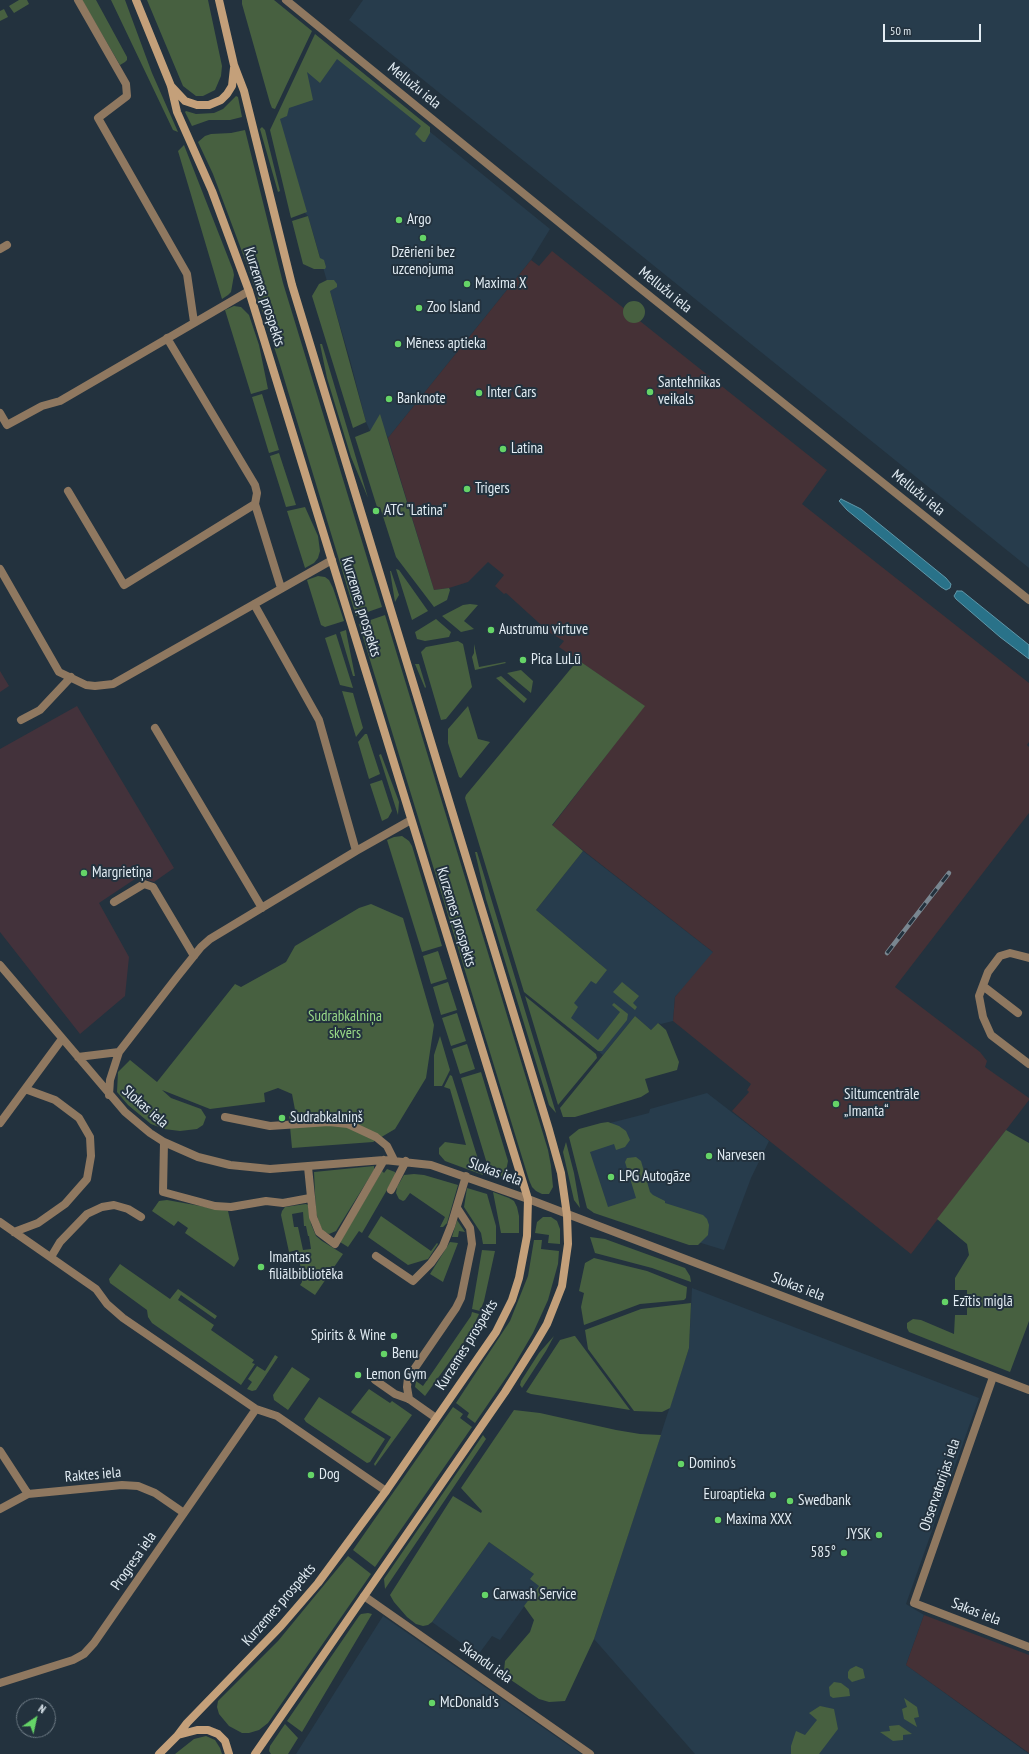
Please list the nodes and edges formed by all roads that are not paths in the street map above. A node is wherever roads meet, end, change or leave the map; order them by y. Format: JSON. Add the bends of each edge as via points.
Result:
{"nodes":[{"id":1,"x":78,"y":0,"type":"edge"},
{"id":2,"x":136,"y":0,"type":"edge"},
{"id":3,"x":219,"y":0,"type":"edge"},
{"id":4,"x":286,"y":0,"type":"edge"},
{"id":5,"x":234,"y":65,"type":"junction"},
{"id":6,"x":171,"y":86,"type":"junction"},
{"id":7,"x":249,"y":291,"type":"junction"},
{"id":8,"x":194,"y":322,"type":"junction"},
{"id":9,"x":167,"y":338,"type":"junction"},
{"id":10,"x":0,"y":413,"type":"edge"},
{"id":11,"x":4,"y":428,"type":"edge"},
{"id":12,"x":68,"y":491,"type":"dead end"},
{"id":13,"x":255,"y":504,"type":"junction"},
{"id":14,"x":332,"y":560,"type":"junction"},
{"id":15,"x":0,"y":569,"type":"edge"},
{"id":16,"x":281,"y":588,"type":"junction"},
{"id":17,"x":1029,"y":600,"type":"edge"},
{"id":18,"x":254,"y":604,"type":"junction"},
{"id":19,"x":71,"y":678,"type":"junction"},
{"id":20,"x":21,"y":720,"type":"dead end"},
{"id":21,"x":155,"y":728,"type":"dead end"},
{"id":22,"x":411,"y":820,"type":"junction"},
{"id":23,"x":356,"y":851,"type":"junction"},
{"id":24,"x":114,"y":902,"type":"dead end"},
{"id":25,"x":262,"y":908,"type":"junction"},
{"id":26,"x":194,"y":956,"type":"junction"},
{"id":27,"x":1029,"y":958,"type":"edge"},
{"id":28,"x":0,"y":965,"type":"edge"},
{"id":29,"x":983,"y":986,"type":"junction"},
{"id":30,"x":1018,"y":1013,"type":"dead end"},
{"id":31,"x":62,"y":1039,"type":"junction"},
{"id":32,"x":119,"y":1052,"type":"junction"},
{"id":33,"x":78,"y":1057,"type":"junction"},
{"id":34,"x":1029,"y":1064,"type":"edge"},
{"id":35,"x":25,"y":1090,"type":"junction"},
{"id":36,"x":109,"y":1095,"type":"junction"},
{"id":37,"x":225,"y":1117,"type":"dead end"},
{"id":38,"x":0,"y":1123,"type":"edge"},
{"id":39,"x":164,"y":1142,"type":"junction"},
{"id":40,"x":384,"y":1160,"type":"junction"},
{"id":41,"x":394,"y":1160,"type":"junction"},
{"id":42,"x":406,"y":1161,"type":"junction"},
{"id":43,"x":308,"y":1167,"type":"junction"},
{"id":44,"x":466,"y":1176,"type":"junction"},
{"id":45,"x":391,"y":1190,"type":"dead end"},
{"id":46,"x":310,"y":1198,"type":"junction"},
{"id":47,"x":528,"y":1200,"type":"junction"},
{"id":48,"x":457,"y":1208,"type":"junction"},
{"id":49,"x":567,"y":1215,"type":"junction"},
{"id":50,"x":141,"y":1217,"type":"dead end"},
{"id":51,"x":0,"y":1222,"type":"edge"},
{"id":52,"x":14,"y":1232,"type":"junction"},
{"id":53,"x":376,"y":1256,"type":"dead end"},
{"id":54,"x":51,"y":1257,"type":"junction"},
{"id":55,"x":993,"y":1377,"type":"junction"},
{"id":56,"x":375,"y":1380,"type":"dead end"},
{"id":57,"x":1029,"y":1390,"type":"edge"},
{"id":58,"x":409,"y":1399,"type":"junction"},
{"id":59,"x":256,"y":1409,"type":"junction"},
{"id":60,"x":436,"y":1418,"type":"junction"},
{"id":61,"x":0,"y":1451,"type":"edge"},
{"id":62,"x":386,"y":1491,"type":"junction"},
{"id":63,"x":28,"y":1494,"type":"junction"},
{"id":64,"x":0,"y":1509,"type":"edge"},
{"id":65,"x":184,"y":1513,"type":"junction"},
{"id":66,"x":364,"y":1596,"type":"junction"},
{"id":67,"x":914,"y":1603,"type":"joint"},
{"id":68,"x":1029,"y":1647,"type":"edge"},
{"id":69,"x":0,"y":1683,"type":"edge"},
{"id":70,"x":178,"y":1736,"type":"junction"},
{"id":71,"x":160,"y":1754,"type":"edge"},
{"id":72,"x":229,"y":1754,"type":"edge"},
{"id":73,"x":255,"y":1754,"type":"edge"},
{"id":74,"x":590,"y":1754,"type":"edge"}],
"edges":[{"from":1,"to":8,"type":"street","via":[[126,84],[127,96],[98,118],[187,274]]},
{"from":2,"to":6,"type":"main road","name":"Kurzemes prospekts"},
{"from":3,"to":5,"type":"main road","name":"Kurzemes prospekts"},
{"from":4,"to":17,"type":"street","name":"Mellužu iela"},
{"from":5,"to":6,"type":"main road","via":[[232,86],[222,100],[209,105],[184,101]]},
{"from":5,"to":49,"type":"main road","name":"Kurzemes prospekts","via":[[244,91],[292,285],[549,1130],[561,1173]]},
{"from":6,"to":7,"type":"main road","name":"Kurzemes prospekts","via":[[177,112],[212,190]]},
{"from":7,"to":8,"type":"street"},
{"from":7,"to":14,"type":"main road","name":"Kurzemes prospekts"},
{"from":8,"to":9,"type":"street"},
{"from":9,"to":11,"type":"street","via":[[60,401],[42,406]]},
{"from":9,"to":13,"type":"street","via":[[255,485]]},
{"from":10,"to":11,"type":"street"},
{"from":12,"to":13,"type":"street","via":[[124,585]]},
{"from":13,"to":16,"type":"street"},
{"from":14,"to":16,"type":"street"},
{"from":14,"to":22,"type":"main road","name":"Kurzemes prospekts"},
{"from":15,"to":19,"type":"street","via":[[59,672]]},
{"from":16,"to":18,"type":"street"},
{"from":18,"to":19,"type":"street","via":[[113,684],[86,685]]},
{"from":18,"to":23,"type":"street","via":[[319,720]]},
{"from":19,"to":20,"type":"street","via":[[40,710]]},
{"from":21,"to":25,"type":"street"},
{"from":22,"to":23,"type":"street"},
{"from":22,"to":47,"type":"main road","name":"Kurzemes prospekts"},
{"from":23,"to":25,"type":"street"},
{"from":24,"to":26,"type":"street","via":[[144,884],[153,887]]},
{"from":25,"to":26,"type":"street","via":[[210,939]]},
{"from":26,"to":32,"type":"street"},
{"from":27,"to":29,"type":"street","via":[[1010,953],[1000,956],[988,972]]},
{"from":28,"to":31,"type":"street","name":"Slokas iela"},
{"from":29,"to":30,"type":"street"},
{"from":29,"to":34,"type":"street","via":[[979,996],[983,1017],[991,1035]]},
{"from":31,"to":33,"type":"street","name":"Slokas iela"},
{"from":31,"to":35,"type":"street"},
{"from":32,"to":33,"type":"street"},
{"from":32,"to":36,"type":"street","via":[[110,1080]]},
{"from":33,"to":36,"type":"street","name":"Slokas iela"},
{"from":35,"to":38,"type":"street"},
{"from":35,"to":52,"type":"street","via":[[55,1100],[79,1118],[90,1136],[91,1156],[86,1179],[64,1204],[38,1223]]},
{"from":36,"to":39,"type":"street","name":"Slokas iela","via":[[125,1112]]},
{"from":37,"to":41,"type":"street","via":[[270,1126],[329,1122],[348,1124],[376,1137],[387,1146]]},
{"from":39,"to":43,"type":"street","name":"Slokas iela","via":[[198,1157],[230,1165],[270,1169]]},
{"from":39,"to":46,"type":"street","via":[[163,1192],[215,1206],[231,1207]]},
{"from":40,"to":41,"type":"street","name":"Slokas iela"},
{"from":40,"to":43,"type":"street","name":"Slokas iela"},
{"from":40,"to":46,"type":"street","via":[[335,1244],[319,1232]]},
{"from":41,"to":42,"type":"street","name":"Slokas iela"},
{"from":42,"to":44,"type":"street","name":"Slokas iela","via":[[431,1165]]},
{"from":42,"to":45,"type":"street"},
{"from":43,"to":46,"type":"street"},
{"from":44,"to":47,"type":"street","name":"Slokas iela"},
{"from":44,"to":48,"type":"street"},
{"from":47,"to":49,"type":"street","name":"Slokas iela"},
{"from":47,"to":60,"type":"main road","name":"Kurzemes prospekts","via":[[524,1259],[512,1300],[496,1332]]},
{"from":48,"to":53,"type":"street","via":[[443,1246],[431,1263],[412,1281]]},
{"from":48,"to":58,"type":"street","via":[[470,1228],[472,1244],[461,1298],[408,1378]]},
{"from":49,"to":55,"type":"street","name":"Slokas iela"},
{"from":49,"to":66,"type":"main road","name":"Kurzemes prospekts","via":[[567,1248],[562,1286],[547,1324],[505,1392]]},
{"from":50,"to":54,"type":"street","via":[[128,1209],[114,1205],[102,1207],[87,1214],[60,1242]]},
{"from":51,"to":52,"type":"street"},
{"from":52,"to":54,"type":"street"},
{"from":54,"to":59,"type":"street","via":[[96,1289],[107,1304],[123,1318]]},
{"from":55,"to":57,"type":"street","name":"Slokas iela"},
{"from":55,"to":67,"type":"street","name":"Observatorijas iela"},
{"from":56,"to":58,"type":"street","via":[[395,1394]]},
{"from":58,"to":60,"type":"street"},
{"from":59,"to":62,"type":"street","via":[[277,1416]]},
{"from":59,"to":65,"type":"street","name":"Progresa iela"},
{"from":60,"to":62,"type":"main road","name":"Kurzemes prospekts"},
{"from":61,"to":63,"type":"street"},
{"from":62,"to":70,"type":"main road","name":"Kurzemes prospekts","via":[[318,1583],[272,1636],[187,1723]]},
{"from":63,"to":64,"type":"street","name":"Raktes iela"},
{"from":63,"to":65,"type":"street","name":"Raktes iela","via":[[122,1485],[138,1486],[155,1493]]},
{"from":65,"to":69,"type":"street","name":"Progresa iela","via":[[94,1644],[84,1654],[73,1660]]},
{"from":66,"to":73,"type":"main road","name":"Kurzemes prospekts"},
{"from":66,"to":74,"type":"street","name":"Skandu iela"},
{"from":67,"to":68,"type":"street","name":"Sakas iela"},
{"from":70,"to":71,"type":"main road","name":"Kurzemes prospekts"},
{"from":70,"to":72,"type":"main road","via":[[208,1730],[218,1734],[225,1741]]}]}
